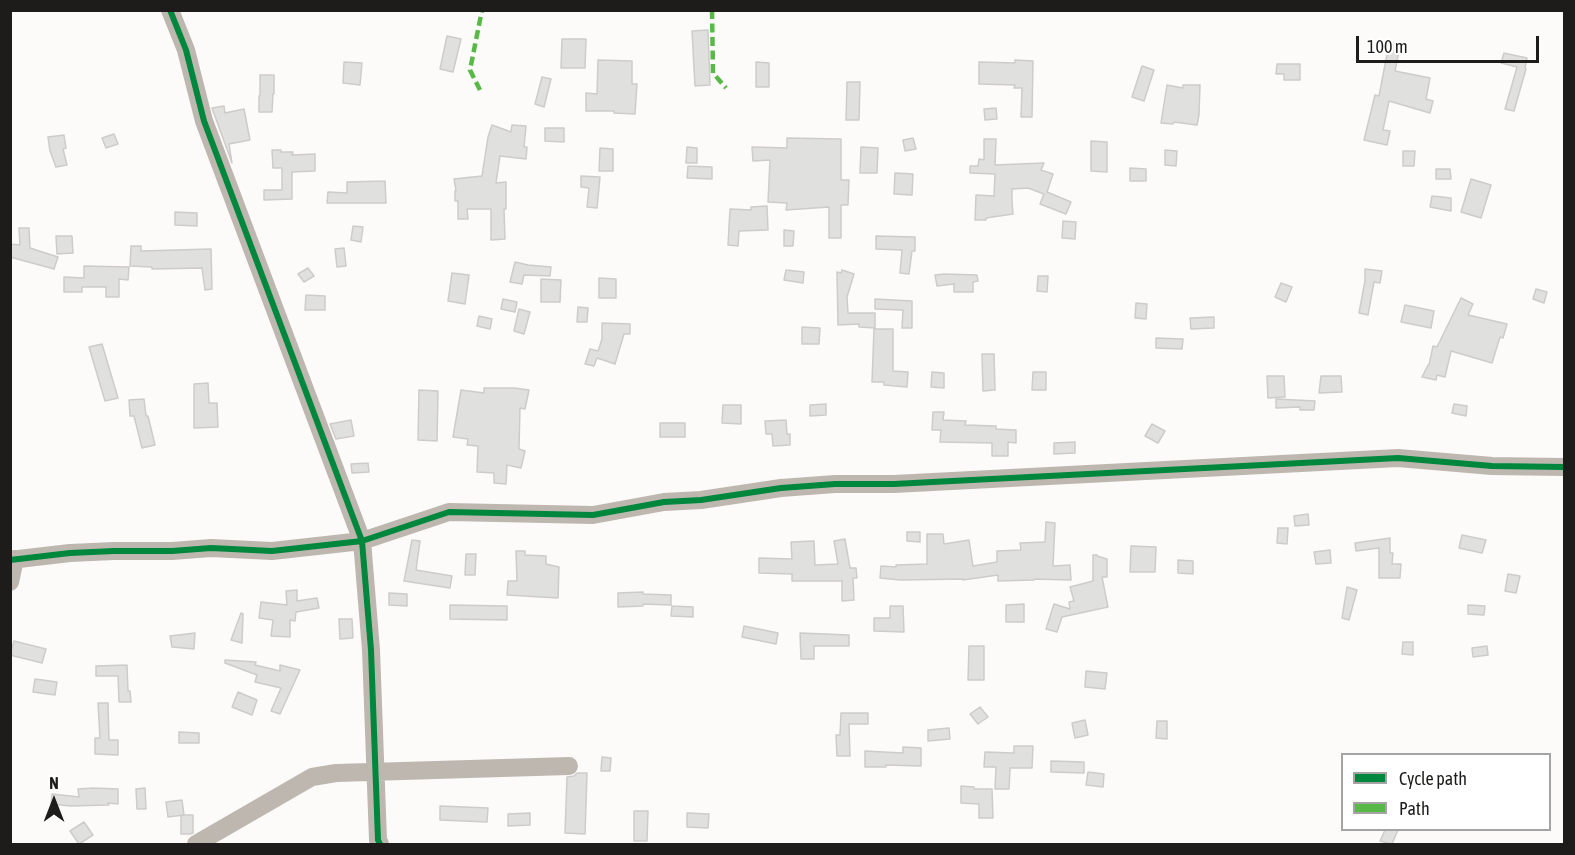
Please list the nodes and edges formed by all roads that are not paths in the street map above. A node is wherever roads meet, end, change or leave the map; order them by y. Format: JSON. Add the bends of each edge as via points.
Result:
{"nodes":[{"id":1,"x":170,"y":10,"type":"edge"},
{"id":2,"x":1564,"y":468,"type":"edge"},
{"id":3,"x":362,"y":541,"type":"junction"},
{"id":4,"x":13,"y":560,"type":"edge"},
{"id":5,"x":10,"y":582,"type":"edge"},
{"id":6,"x":569,"y":766,"type":"dead end"},
{"id":7,"x":375,"y":773,"type":"junction"},
{"id":8,"x":196,"y":844,"type":"edge"},
{"id":9,"x":380,"y":844,"type":"edge"}],
"edges":[{"from":1,"to":3,"type":"street","via":[[186,50],[204,121]]},
{"from":2,"to":3,"type":"street","via":[[1398,459],[835,484],[664,502],[593,515],[449,512]]},
{"from":3,"to":4,"type":"street","via":[[273,551],[114,551]]},
{"from":3,"to":7,"type":"street"},
{"from":4,"to":5,"type":"street"},
{"from":6,"to":7,"type":"street"},
{"from":7,"to":8,"type":"street","via":[[312,777]]},
{"from":7,"to":9,"type":"street"}]}
